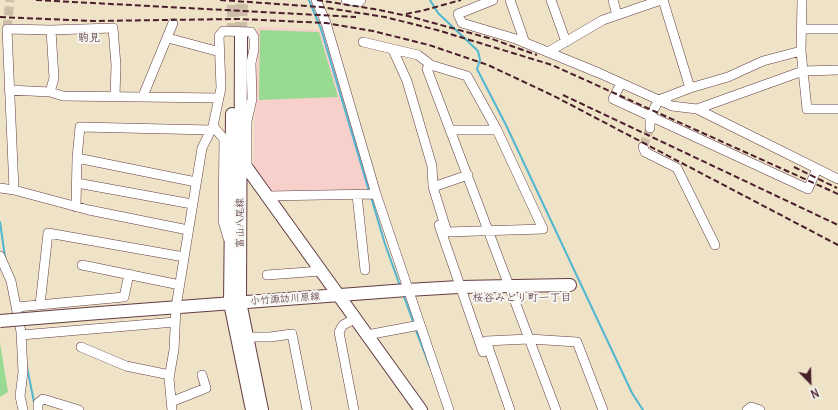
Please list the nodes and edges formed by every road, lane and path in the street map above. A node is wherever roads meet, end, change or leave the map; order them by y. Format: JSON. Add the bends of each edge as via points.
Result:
{"nodes":[{"id":1,"x":316,"y":0,"type":"edge"},
{"id":2,"x":346,"y":0,"type":"edge"},
{"id":3,"x":361,"y":0,"type":"edge"},
{"id":4,"x":493,"y":0,"type":"edge"},
{"id":5,"x":510,"y":0,"type":"edge"},
{"id":6,"x":551,"y":0,"type":"edge"},
{"id":7,"x":613,"y":0,"type":"edge"},
{"id":8,"x":662,"y":0,"type":"edge"},
{"id":9,"x":802,"y":0,"type":"edge"},
{"id":10,"x":617,"y":15,"type":"junction"},
{"id":11,"x":173,"y":23,"type":"dead end"},
{"id":12,"x":802,"y":29,"type":"junction"},
{"id":13,"x":838,"y":29,"type":"edge"},
{"id":14,"x":51,"y":30,"type":"junction"},
{"id":15,"x":168,"y":38,"type":"junction"},
{"id":16,"x":364,"y":42,"type":"dead end"},
{"id":17,"x":566,"y":42,"type":"junction"},
{"id":18,"x":525,"y":43,"type":"junction"},
{"id":19,"x":393,"y":50,"type":"junction"},
{"id":20,"x":801,"y":51,"type":"junction"},
{"id":21,"x":220,"y":52,"type":"junction"},
{"id":22,"x":548,"y":52,"type":"junction"},
{"id":23,"x":431,"y":65,"type":"junction"},
{"id":24,"x":838,"y":70,"type":"edge"},
{"id":25,"x":803,"y":71,"type":"junction"},
{"id":26,"x":621,"y":83,"type":"junction"},
{"id":27,"x":690,"y":88,"type":"junction"},
{"id":28,"x":9,"y":90,"type":"junction"},
{"id":29,"x":50,"y":92,"type":"junction"},
{"id":30,"x":115,"y":96,"type":"junction"},
{"id":31,"x":143,"y":96,"type":"junction"},
{"id":32,"x":219,"y":98,"type":"junction"},
{"id":33,"x":659,"y":100,"type":"junction"},
{"id":34,"x":697,"y":109,"type":"junction"},
{"id":35,"x":838,"y":109,"type":"edge"},
{"id":36,"x":838,"y":114,"type":"edge"},
{"id":37,"x":650,"y":116,"type":"junction"},
{"id":38,"x":212,"y":128,"type":"junction"},
{"id":39,"x":650,"y":128,"type":"tunnel mouth"},
{"id":40,"x":451,"y":130,"type":"junction"},
{"id":41,"x":496,"y":130,"type":"junction"},
{"id":42,"x":643,"y":147,"type":"dead end"},
{"id":43,"x":77,"y":158,"type":"junction"},
{"id":44,"x":247,"y":168,"type":"joint"},
{"id":45,"x":818,"y":169,"type":"junction"},
{"id":46,"x":468,"y":175,"type":"junction"},
{"id":47,"x":838,"y":179,"type":"edge"},
{"id":48,"x":196,"y":182,"type":"junction"},
{"id":49,"x":77,"y":183,"type":"junction"},
{"id":50,"x":433,"y":187,"type":"junction"},
{"id":51,"x":0,"y":188,"type":"edge"},
{"id":52,"x":14,"y":190,"type":"junction"},
{"id":53,"x":376,"y":194,"type":"junction"},
{"id":54,"x":357,"y":195,"type":"junction"},
{"id":55,"x":268,"y":196,"type":"junction"},
{"id":56,"x":192,"y":204,"type":"junction"},
{"id":57,"x":76,"y":207,"type":"junction"},
{"id":58,"x":434,"y":210,"type":"dead end"},
{"id":59,"x":188,"y":230,"type":"junction"},
{"id":60,"x":489,"y":230,"type":"junction"},
{"id":61,"x":230,"y":244,"type":"junction"},
{"id":62,"x":715,"y":245,"type":"dead end"},
{"id":63,"x":0,"y":256,"type":"edge"},
{"id":64,"x":184,"y":257,"type":"junction"},
{"id":65,"x":82,"y":265,"type":"dead end"},
{"id":66,"x":365,"y":270,"type":"dead end"},
{"id":67,"x":321,"y":271,"type":"junction"},
{"id":68,"x":129,"y":274,"type":"junction"},
{"id":69,"x":267,"y":275,"type":"dead end"},
{"id":70,"x":180,"y":285,"type":"junction"},
{"id":71,"x":570,"y":285,"type":"dead end"},
{"id":72,"x":509,"y":286,"type":"junction"},
{"id":73,"x":459,"y":287,"type":"junction"},
{"id":74,"x":408,"y":290,"type":"junction"},
{"id":75,"x":339,"y":295,"type":"junction"},
{"id":76,"x":235,"y":302,"type":"junction"},
{"id":77,"x":40,"y":305,"type":"junction"},
{"id":78,"x":16,"y":307,"type":"junction"},
{"id":79,"x":176,"y":307,"type":"junction"},
{"id":80,"x":356,"y":318,"type":"junction"},
{"id":81,"x":0,"y":321,"type":"edge"},
{"id":82,"x":175,"y":322,"type":"junction"},
{"id":83,"x":420,"y":325,"type":"junction"},
{"id":84,"x":21,"y":335,"type":"junction"},
{"id":85,"x":367,"y":335,"type":"junction"},
{"id":86,"x":247,"y":337,"type":"junction"},
{"id":87,"x":529,"y":339,"type":"junction"},
{"id":88,"x":81,"y":347,"type":"dead end"},
{"id":89,"x":202,"y":375,"type":"dead end"},
{"id":90,"x":170,"y":376,"type":"junction"},
{"id":91,"x":171,"y":406,"type":"edge"},
{"id":92,"x":24,"y":410,"type":"edge"},
{"id":93,"x":38,"y":410,"type":"edge"},
{"id":94,"x":79,"y":410,"type":"edge"},
{"id":95,"x":252,"y":410,"type":"edge"},
{"id":96,"x":262,"y":410,"type":"edge"},
{"id":97,"x":307,"y":410,"type":"edge"},
{"id":98,"x":354,"y":410,"type":"edge"},
{"id":99,"x":421,"y":410,"type":"edge"},
{"id":100,"x":449,"y":410,"type":"edge"},
{"id":101,"x":505,"y":410,"type":"edge"},
{"id":102,"x":510,"y":410,"type":"edge"},
{"id":103,"x":556,"y":410,"type":"edge"},
{"id":104,"x":603,"y":410,"type":"edge"},
{"id":105,"x":747,"y":410,"type":"edge"},
{"id":106,"x":760,"y":410,"type":"edge"}],
"edges":[{"from":1,"to":53,"type":"street","via":[[326,23]]},
{"from":2,"to":3,"type":"street"},
{"from":4,"to":18,"type":"street","via":[[458,14],[462,23]]},
{"from":5,"to":18,"type":"street"},
{"from":6,"to":17,"type":"street"},
{"from":7,"to":10,"type":"street"},
{"from":8,"to":10,"type":"street"},
{"from":8,"to":27,"type":"street"},
{"from":9,"to":12,"type":"street"},
{"from":10,"to":17,"type":"street","via":[[603,20]]},
{"from":11,"to":15,"type":"street"},
{"from":12,"to":13,"type":"street"},
{"from":12,"to":20,"type":"street"},
{"from":14,"to":28,"type":"street","via":[[7,28]]},
{"from":14,"to":29,"type":"street","via":[[54,78]]},
{"from":14,"to":30,"type":"street","via":[[113,28]]},
{"from":15,"to":21,"type":"street"},
{"from":15,"to":31,"type":"street"},
{"from":16,"to":19,"type":"street"},
{"from":17,"to":22,"type":"street"},
{"from":18,"to":22,"type":"street"},
{"from":19,"to":23,"type":"street","via":[[418,55]]},
{"from":19,"to":50,"type":"street","via":[[407,81],[432,166]]},
{"from":20,"to":25,"type":"street"},
{"from":20,"to":27,"type":"street","via":[[763,61],[728,77]]},
{"from":21,"to":32,"type":"street"},
{"from":21,"to":44,"type":"street","via":[[219,36],[223,31],[251,32],[254,37],[252,99],[247,122]]},
{"from":22,"to":26,"type":"street"},
{"from":23,"to":40,"type":"street","via":[[427,69]]},
{"from":23,"to":41,"type":"street","via":[[467,76]]},
{"from":24,"to":25,"type":"street"},
{"from":25,"to":34,"type":"street"},
{"from":25,"to":35,"type":"street","via":[[807,109]]},
{"from":26,"to":33,"type":"street"},
{"from":26,"to":37,"type":"street","via":[[613,99]]},
{"from":27,"to":33,"type":"street"},
{"from":28,"to":29,"type":"street"},
{"from":28,"to":52,"type":"street"},
{"from":29,"to":30,"type":"street","via":[[63,96]]},
{"from":30,"to":31,"type":"street"},
{"from":31,"to":32,"type":"street"},
{"from":32,"to":38,"type":"street"},
{"from":33,"to":34,"type":"street","via":[[672,106]]},
{"from":33,"to":37,"type":"street"},
{"from":34,"to":45,"type":"street"},
{"from":35,"to":36,"type":"street"},
{"from":37,"to":39,"type":"street"},
{"from":37,"to":45,"type":"street","via":[[808,189]]},
{"from":38,"to":43,"type":"street","via":[[80,127]]},
{"from":38,"to":48,"type":"street","via":[[202,148]]},
{"from":38,"to":61,"type":"street","via":[[224,139],[223,221]]},
{"from":40,"to":41,"type":"street"},
{"from":40,"to":46,"type":"street"},
{"from":41,"to":60,"type":"street","via":[[543,229]]},
{"from":42,"to":62,"type":"street","via":[[645,152],[677,168]]},
{"from":43,"to":48,"type":"street"},
{"from":43,"to":49,"type":"street"},
{"from":44,"to":55,"type":"main road"},
{"from":45,"to":47,"type":"street"},
{"from":46,"to":50,"type":"street"},
{"from":46,"to":60,"type":"street"},
{"from":48,"to":56,"type":"street"},
{"from":49,"to":56,"type":"street"},
{"from":49,"to":57,"type":"street"},
{"from":50,"to":60,"type":"street","via":[[447,232]]},
{"from":51,"to":52,"type":"street"},
{"from":52,"to":57,"type":"street"},
{"from":53,"to":54,"type":"street"},
{"from":53,"to":74,"type":"street"},
{"from":54,"to":55,"type":"street"},
{"from":54,"to":66,"type":"street"},
{"from":55,"to":67,"type":"main road"},
{"from":56,"to":59,"type":"street"},
{"from":57,"to":59,"type":"street"},
{"from":58,"to":73,"type":"street"},
{"from":59,"to":64,"type":"street"},
{"from":60,"to":72,"type":"street"},
{"from":61,"to":76,"type":"main road","name":"富山八尾線"},
{"from":61,"to":76,"type":"main road","name":"富山八尾線","via":[[237,34]]},
{"from":63,"to":78,"type":"street","via":[[11,281]]},
{"from":64,"to":70,"type":"street"},
{"from":64,"to":77,"type":"street","via":[[48,233]]},
{"from":65,"to":68,"type":"street"},
{"from":67,"to":69,"type":"street"},
{"from":67,"to":75,"type":"main road"},
{"from":68,"to":70,"type":"street"},
{"from":68,"to":77,"type":"street","via":[[124,298]]},
{"from":70,"to":79,"type":"street"},
{"from":71,"to":72,"type":"main road","name":"小竹諏訪川原線"},
{"from":72,"to":73,"type":"main road","name":"小竹諏訪川原線"},
{"from":72,"to":87,"type":"street"},
{"from":73,"to":74,"type":"main road","name":"小竹諏訪川原線"},
{"from":73,"to":101,"type":"street"},
{"from":74,"to":75,"type":"main road","name":"小竹諏訪川原線"},
{"from":74,"to":83,"type":"street"},
{"from":75,"to":76,"type":"main road","name":"小竹諏訪川原線"},
{"from":75,"to":80,"type":"main road"},
{"from":76,"to":79,"type":"main road","name":"小竹諏訪川原線"},
{"from":76,"to":86,"type":"main road","name":"富山八尾線"},
{"from":76,"to":95,"type":"main road","name":"富山八尾線"},
{"from":77,"to":78,"type":"street"},
{"from":78,"to":84,"type":"street"},
{"from":79,"to":81,"type":"main road","name":"小竹諏訪川原線","bridge":true},
{"from":79,"to":82,"type":"street"},
{"from":80,"to":85,"type":"main road"},
{"from":80,"to":98,"type":"street","via":[[343,325],[338,332]]},
{"from":82,"to":84,"type":"street"},
{"from":82,"to":90,"type":"street"},
{"from":83,"to":85,"type":"street"},
{"from":83,"to":100,"type":"street"},
{"from":84,"to":92,"type":"street","via":[[23,372],[20,396]]},
{"from":85,"to":99,"type":"main road"},
{"from":86,"to":96,"type":"main road","name":"富山八尾線"},
{"from":86,"to":97,"type":"street","via":[[292,334]]},
{"from":87,"to":102,"type":"street","via":[[486,341]]},
{"from":87,"to":103,"type":"street"},
{"from":87,"to":104,"type":"street","via":[[577,342]]},
{"from":88,"to":90,"type":"street","via":[[126,366]]},
{"from":89,"to":91,"type":"street","via":[[206,388]]},
{"from":90,"to":91,"type":"street"},
{"from":93,"to":94,"type":"street","via":[[38,403],[43,399]]},
{"from":105,"to":106,"type":"street","via":[[751,407]]}]}
